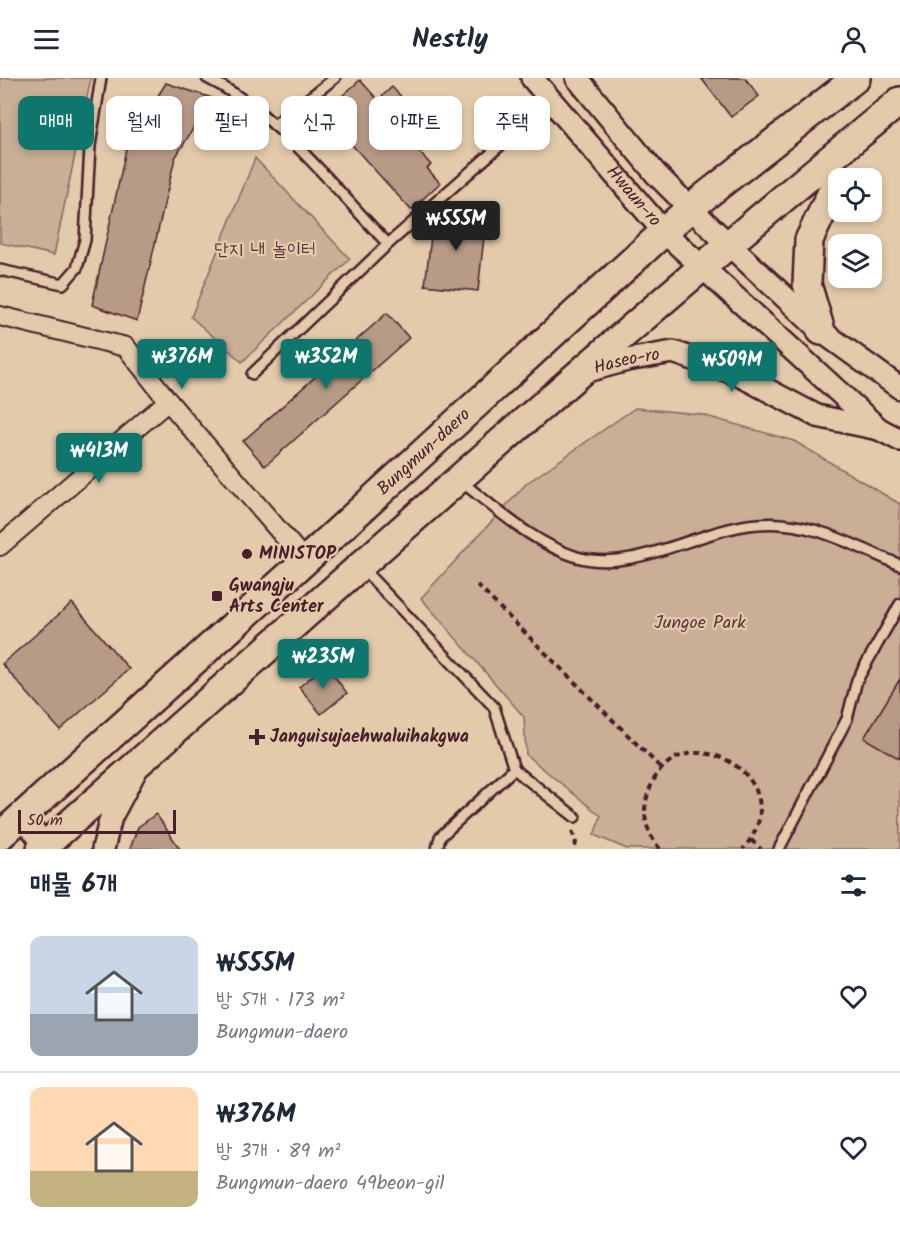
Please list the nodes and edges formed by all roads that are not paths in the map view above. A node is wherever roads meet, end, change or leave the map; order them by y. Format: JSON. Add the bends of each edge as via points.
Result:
{"nodes":[{"id":1,"x":101,"y":78,"type":"edge"},
{"id":2,"x":207,"y":78,"type":"edge"},
{"id":3,"x":335,"y":78,"type":"edge"},
{"id":4,"x":532,"y":78,"type":"edge"},
{"id":5,"x":577,"y":78,"type":"edge"},
{"id":6,"x":856,"y":78,"type":"edge"},
{"id":7,"x":900,"y":100,"type":"edge"},
{"id":8,"x":551,"y":101,"type":"junction"},
{"id":9,"x":274,"y":125,"type":"junction"},
{"id":10,"x":860,"y":133,"type":"junction"},
{"id":11,"x":844,"y":168,"type":"edge"},
{"id":12,"x":828,"y":201,"type":"edge"},
{"id":13,"x":690,"y":208,"type":"junction"},
{"id":14,"x":664,"y":232,"type":"junction"},
{"id":15,"x":388,"y":244,"type":"junction"},
{"id":16,"x":728,"y":245,"type":"junction"},
{"id":17,"x":702,"y":265,"type":"junction"},
{"id":18,"x":0,"y":270,"type":"edge"},
{"id":19,"x":0,"y":316,"type":"edge"},
{"id":20,"x":821,"y":331,"type":"junction"},
{"id":21,"x":252,"y":374,"type":"dead end"},
{"id":22,"x":577,"y":374,"type":"junction"},
{"id":23,"x":900,"y":388,"type":"edge"},
{"id":24,"x":168,"y":401,"type":"junction"},
{"id":25,"x":879,"y":429,"type":"junction"},
{"id":26,"x":900,"y":440,"type":"edge"},
{"id":27,"x":459,"y":480,"type":"junction"},
{"id":28,"x":4,"y":543,"type":"edge"},
{"id":29,"x":305,"y":561,"type":"junction"},
{"id":30,"x":359,"y":566,"type":"junction"},
{"id":31,"x":900,"y":566,"type":"edge"},
{"id":32,"x":900,"y":604,"type":"edge"},
{"id":33,"x":141,"y":760,"type":"junction"},
{"id":34,"x":514,"y":769,"type":"junction"},
{"id":35,"x":21,"y":816,"type":"junction"},
{"id":36,"x":575,"y":817,"type":"dead end"},
{"id":37,"x":0,"y":836,"type":"edge"},
{"id":38,"x":45,"y":848,"type":"edge"},
{"id":39,"x":103,"y":849,"type":"edge"},
{"id":40,"x":437,"y":849,"type":"edge"},
{"id":41,"x":779,"y":849,"type":"edge"}],
"edges":[{"from":1,"to":18,"type":"lane","via":[[90,146],[85,240],[77,268],[63,284]]},
{"from":2,"to":9,"type":"lane","via":[[228,88]]},
{"from":3,"to":9,"type":"lane"},
{"from":4,"to":8,"type":"street","name":"Hwaun-ro"},
{"from":5,"to":13,"type":"street","name":"Hwaun-ro","via":[[656,174]]},
{"from":6,"to":13,"type":"main road","name":"Bungmun-daero"},
{"from":7,"to":10,"type":"main road"},
{"from":8,"to":14,"type":"street","name":"Hwaun-ro"},
{"from":8,"to":15,"type":"lane"},
{"from":9,"to":15,"type":"lane"},
{"from":10,"to":11,"type":"main road"},
{"from":10,"to":16,"type":"main road"},
{"from":12,"to":20,"type":"main road","via":[[809,240],[807,284]]},
{"from":13,"to":14,"type":"main road","name":"Bungmun-daero"},
{"from":13,"to":16,"type":"street"},
{"from":14,"to":17,"type":"street","name":"Haseo-ro"},
{"from":14,"to":29,"type":"main road","name":"Bungmun-daero"},
{"from":15,"to":21,"type":"lane"},
{"from":16,"to":17,"type":"main road"},
{"from":16,"to":20,"type":"street"},
{"from":17,"to":22,"type":"main road"},
{"from":17,"to":25,"type":"street","name":"Haseo-ro"},
{"from":19,"to":24,"type":"street","via":[[126,347]]},
{"from":20,"to":23,"type":"street"},
{"from":22,"to":25,"type":"street","name":"Haseo-ro","via":[[674,352],[737,374],[817,416]]},
{"from":22,"to":27,"type":"main road"},
{"from":24,"to":28,"type":"street"},
{"from":24,"to":29,"type":"street"},
{"from":25,"to":26,"type":"street","name":"Haseo-ro"},
{"from":27,"to":30,"type":"main road"},
{"from":27,"to":31,"type":"lane","via":[[540,542],[578,557],[619,560],[756,524],[789,523],[827,534]]},
{"from":29,"to":35,"type":"main road","name":"Bungmun-daero"},
{"from":30,"to":33,"type":"main road"},
{"from":30,"to":34,"type":"lane","via":[[494,707]]},
{"from":32,"to":41,"type":"lane","via":[[857,680],[847,719]]},
{"from":33,"to":38,"type":"main road"},
{"from":33,"to":39,"type":"street","via":[[111,817]]},
{"from":34,"to":36,"type":"lane"},
{"from":34,"to":40,"type":"lane","via":[[440,837]]},
{"from":35,"to":37,"type":"main road","name":"Bungmun-daero"},
{"from":35,"to":38,"type":"street"}]}
